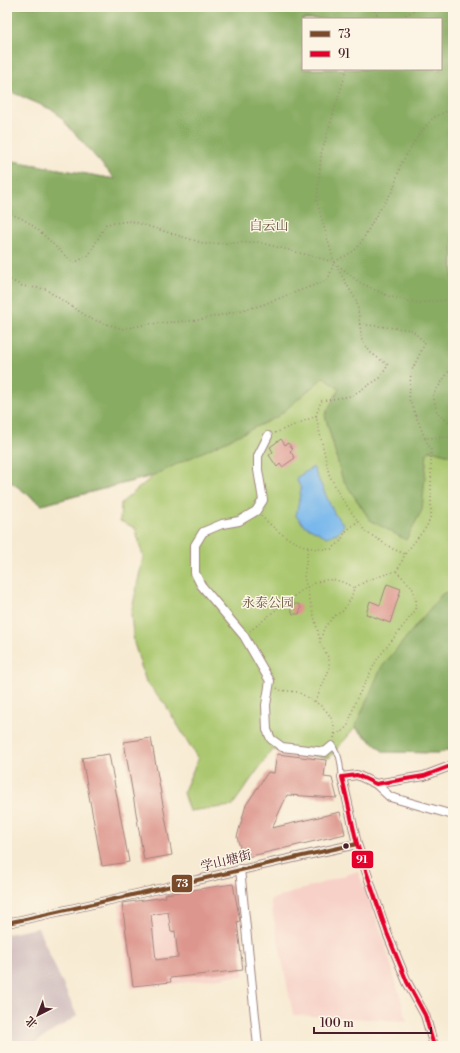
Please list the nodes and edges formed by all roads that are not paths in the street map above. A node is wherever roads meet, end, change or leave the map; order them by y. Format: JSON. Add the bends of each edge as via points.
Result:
{"nodes":[{"id":1,"x":268,"y":436,"type":"road end"},
{"id":2,"x":332,"y":746,"type":"joint"},
{"id":3,"x":453,"y":766,"type":"edge"},
{"id":4,"x":342,"y":777,"type":"junction"},
{"id":5,"x":376,"y":784,"type":"junction"},
{"id":6,"x":453,"y":815,"type":"edge"},
{"id":7,"x":357,"y":844,"type":"junction"},
{"id":8,"x":240,"y":869,"type":"junction"},
{"id":9,"x":7,"y":923,"type":"edge"},
{"id":10,"x":258,"y":1046,"type":"edge"},
{"id":11,"x":434,"y":1046,"type":"edge"}],
"edges":[{"from":1,"to":2,"type":"street","via":[[258,456],[263,500],[256,511],[239,520],[203,532],[195,546],[195,573],[201,585],[244,636],[270,681],[266,705],[268,730],[272,739],[282,747],[325,752]]},
{"from":2,"to":4,"type":"lane","via":[[337,750]]},
{"from":3,"to":5,"type":"street","via":[[424,776]]},
{"from":4,"to":5,"type":"street","via":[[357,775]]},
{"from":4,"to":7,"type":"street"},
{"from":5,"to":6,"type":"street","via":[[390,797]]},
{"from":7,"to":8,"type":"street","name":"学山塘街"},
{"from":7,"to":11,"type":"street","via":[[387,933],[407,982],[425,1015]]},
{"from":8,"to":9,"type":"street","name":"学山塘街","via":[[154,891]]},
{"from":8,"to":10,"type":"street"}]}
